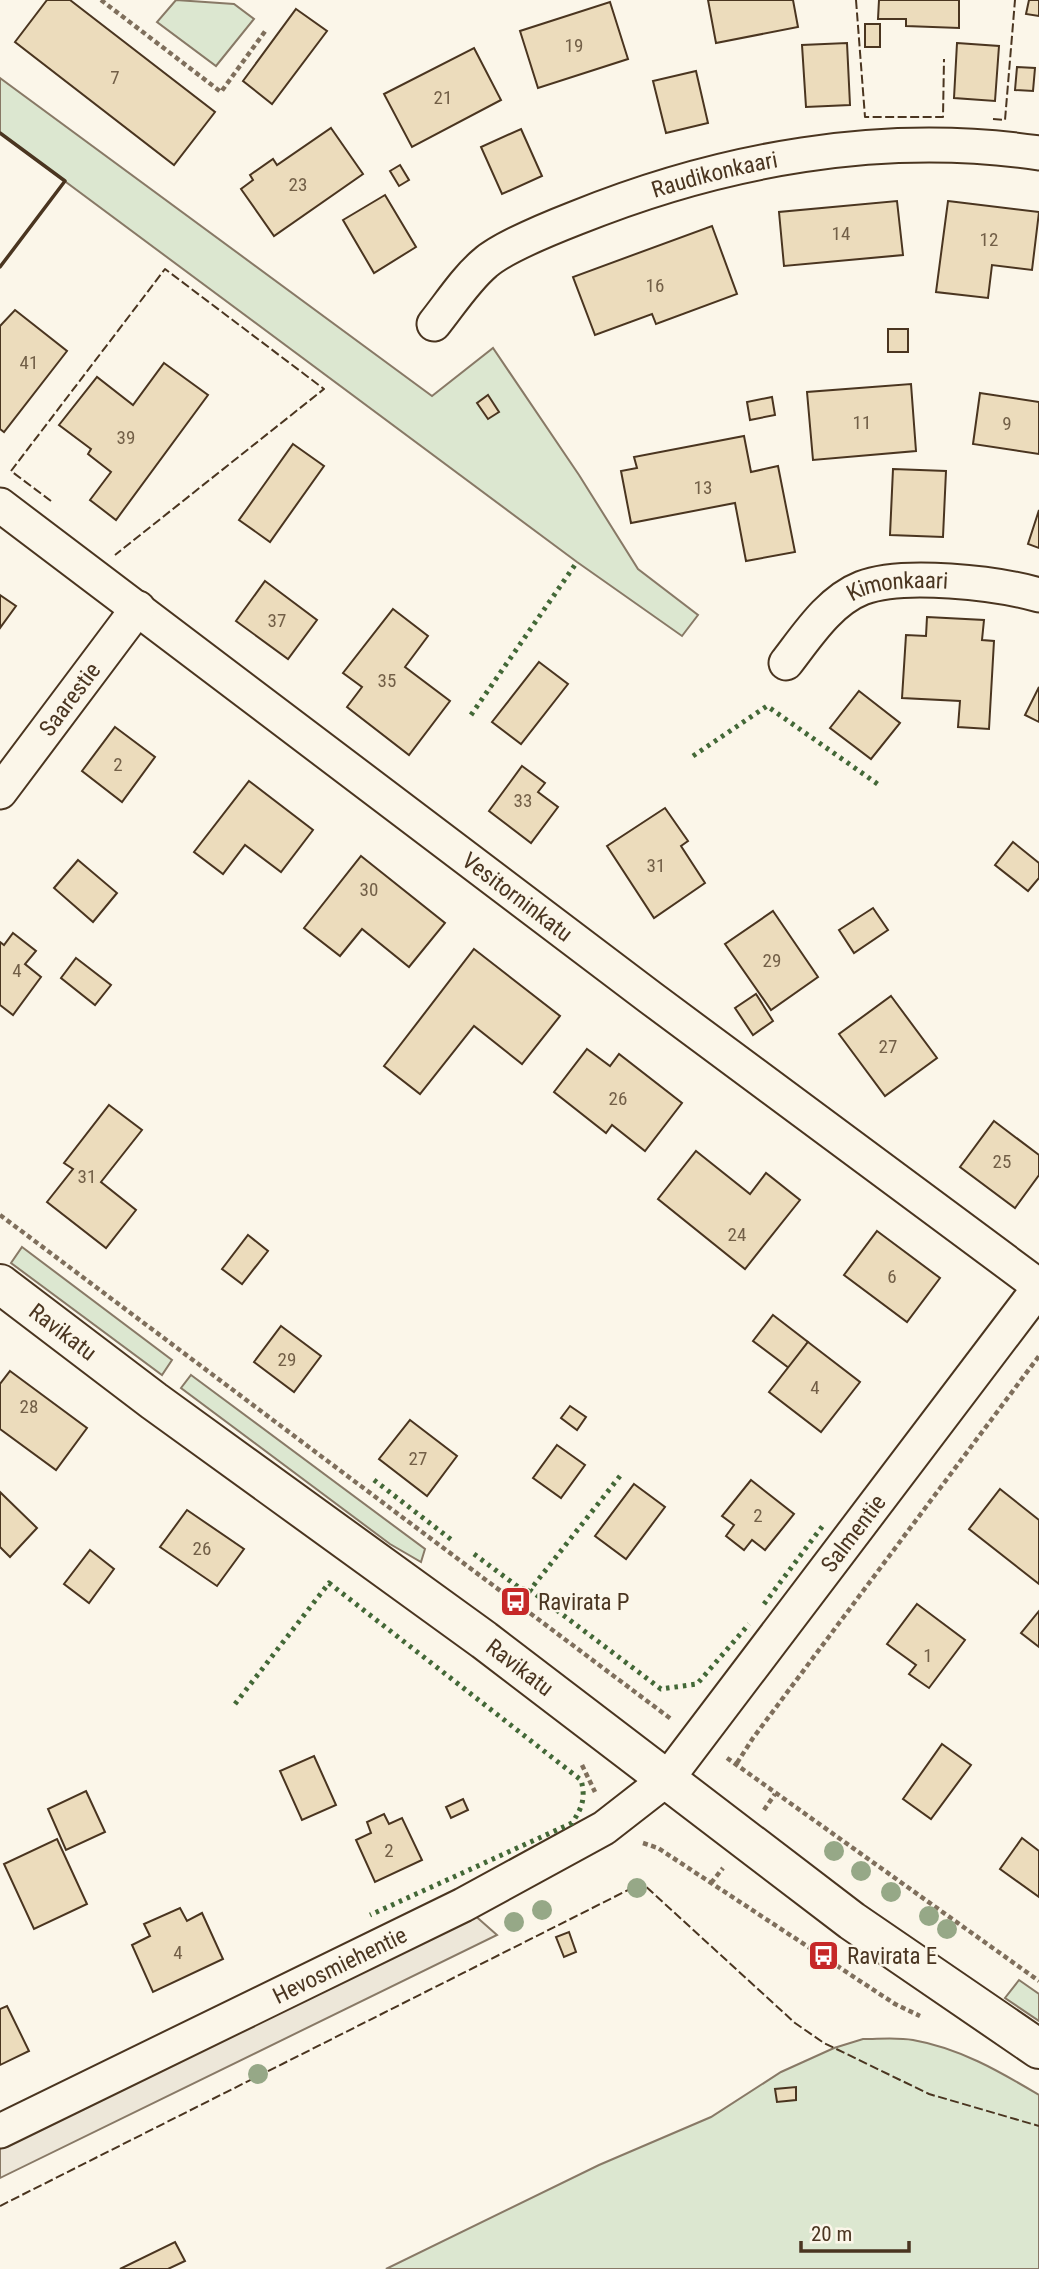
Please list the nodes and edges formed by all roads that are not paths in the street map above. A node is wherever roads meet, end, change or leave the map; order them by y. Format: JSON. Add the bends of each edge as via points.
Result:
{"nodes":[{"id":1,"x":1039,"y":153,"type":"edge"},
{"id":2,"x":434,"y":324,"type":"dead end"},
{"id":3,"x":0,"y":505,"type":"edge"},
{"id":4,"x":1039,"y":595,"type":"edge"},
{"id":5,"x":138,"y":608,"type":"junction"},
{"id":6,"x":786,"y":663,"type":"dead end"},
{"id":7,"x":0,"y":792,"type":"edge"},
{"id":8,"x":0,"y":1284,"type":"edge"},
{"id":9,"x":1039,"y":1287,"type":"edge"},
{"id":10,"x":667,"y":1779,"type":"junction"},
{"id":11,"x":1039,"y":2049,"type":"edge"},
{"id":12,"x":0,"y":2131,"type":"edge"}],
"edges":[{"from":1,"to":2,"type":"street","name":"Raudikonkaari","via":[[935,145],[852,148],[790,156],[680,182],[557,225],[486,262]]},
{"from":3,"to":5,"type":"street","name":"Vesitorninkatu"},
{"from":4,"to":6,"type":"street","name":"Kimonkaari","via":[[950,580],[862,588],[825,614]]},
{"from":5,"to":7,"type":"street","name":"Saarestie"},
{"from":5,"to":9,"type":"street","name":"Vesitorninkatu"},
{"from":8,"to":10,"type":"street","name":"Ravikatu"},
{"from":9,"to":10,"type":"street","name":"Salmentie"},
{"from":10,"to":11,"type":"street","name":"Ravikatu","via":[[852,1921]]},
{"from":10,"to":12,"type":"street","name":"Hevosmiehentie","via":[[604,1828],[463,1905]]}]}
